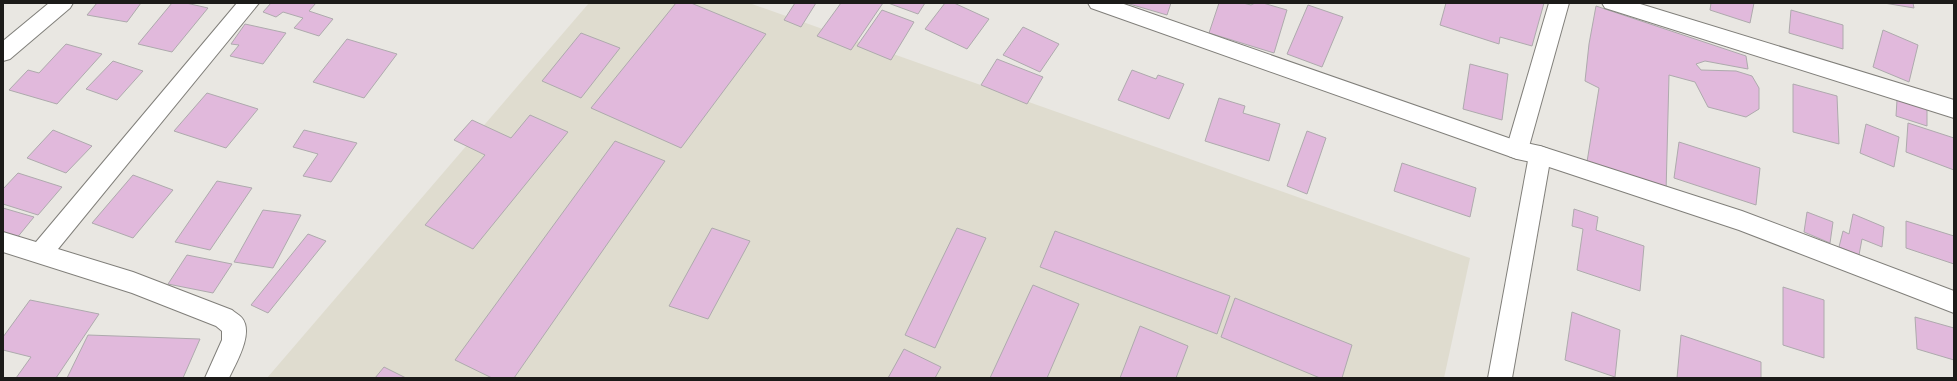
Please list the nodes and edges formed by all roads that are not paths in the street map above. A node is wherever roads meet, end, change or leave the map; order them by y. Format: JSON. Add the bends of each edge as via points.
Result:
{"nodes":[{"id":1,"x":63,"y":3,"type":"edge"},
{"id":2,"x":249,"y":3,"type":"edge"},
{"id":3,"x":1098,"y":3,"type":"edge"},
{"id":4,"x":1559,"y":3,"type":"edge"},
{"id":5,"x":1612,"y":3,"type":"edge"},
{"id":6,"x":3,"y":53,"type":"edge"},
{"id":7,"x":1954,"y":109,"type":"edge"},
{"id":8,"x":1517,"y":150,"type":"junction"},
{"id":9,"x":1540,"y":156,"type":"junction"},
{"id":10,"x":3,"y":242,"type":"edge"},
{"id":11,"x":40,"y":254,"type":"junction"},
{"id":12,"x":1954,"y":302,"type":"edge"},
{"id":13,"x":217,"y":378,"type":"edge"},
{"id":14,"x":1500,"y":378,"type":"edge"}],
"edges":[{"from":1,"to":6,"type":"street"},
{"from":2,"to":11,"type":"street"},
{"from":3,"to":8,"type":"street"},
{"from":4,"to":8,"type":"street"},
{"from":5,"to":7,"type":"street"},
{"from":8,"to":9,"type":"street"},
{"from":9,"to":12,"type":"street","via":[[1742,221]]},
{"from":9,"to":14,"type":"street"},
{"from":10,"to":11,"type":"street"},
{"from":11,"to":13,"type":"street","via":[[133,283],[224,318],[234,326],[234,340]]}]}
